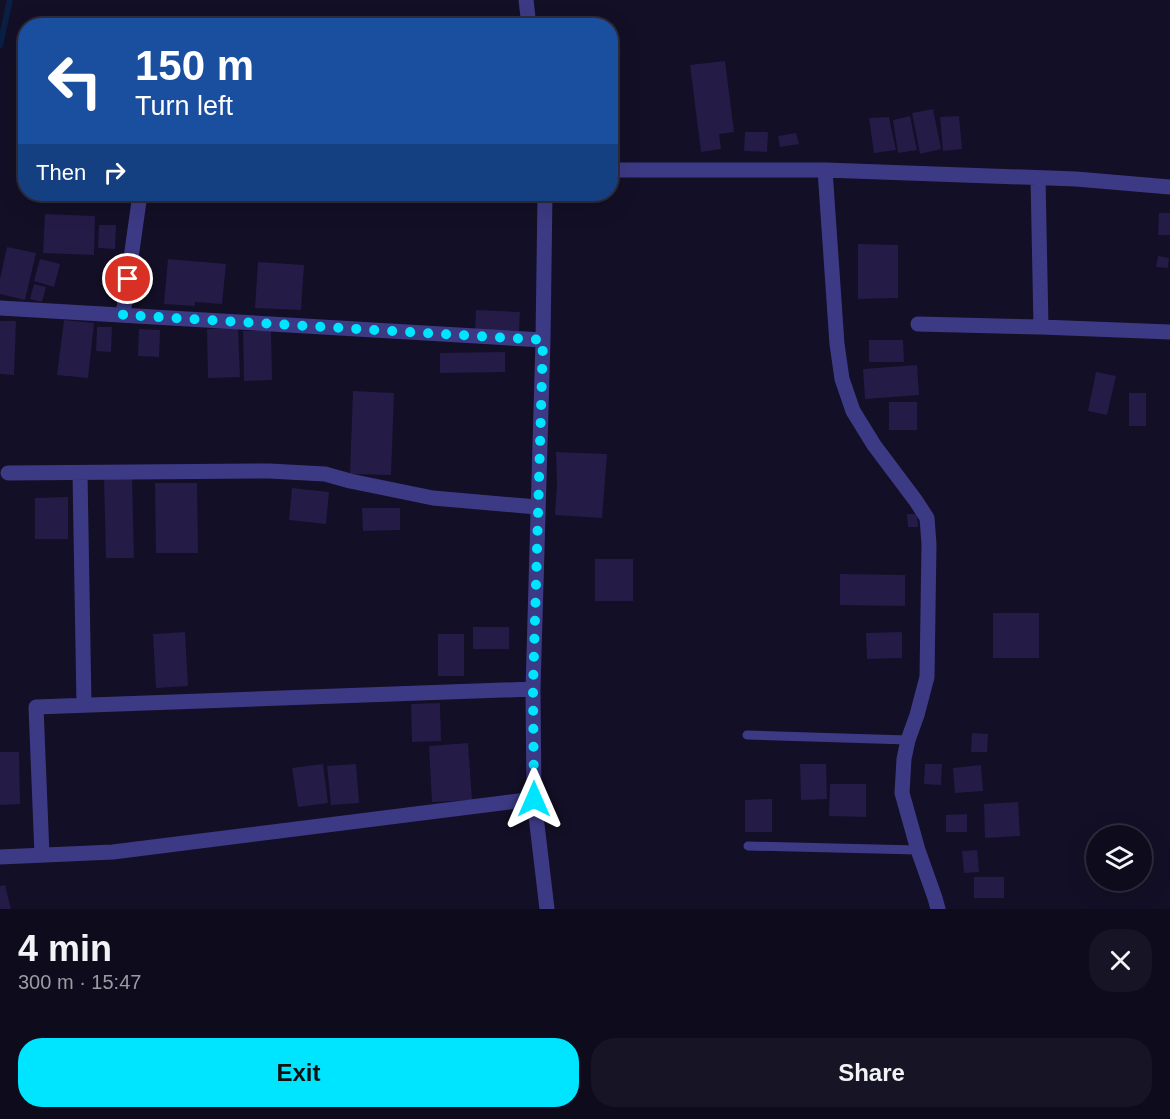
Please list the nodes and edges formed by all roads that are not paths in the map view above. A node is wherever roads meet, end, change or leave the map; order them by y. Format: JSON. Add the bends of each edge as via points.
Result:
{"nodes":[{"id":1,"x":526,"y":0,"type":"edge"},
{"id":2,"x":528,"y":18,"type":"edge"},
{"id":3,"x":618,"y":170,"type":"edge"},
{"id":4,"x":825,"y":170,"type":"junction"},
{"id":5,"x":1038,"y":178,"type":"junction"},
{"id":6,"x":1170,"y":187,"type":"edge"},
{"id":7,"x":139,"y":201,"type":"edge"},
{"id":8,"x":545,"y":201,"type":"edge"},
{"id":9,"x":0,"y":308,"type":"edge"},
{"id":10,"x":123,"y":315,"type":"junction"},
{"id":11,"x":918,"y":324,"type":"dead end"},
{"id":12,"x":1041,"y":327,"type":"junction"},
{"id":13,"x":1170,"y":332,"type":"edge"},
{"id":14,"x":543,"y":340,"type":"junction"},
{"id":15,"x":8,"y":473,"type":"dead end"},
{"id":16,"x":80,"y":473,"type":"junction"},
{"id":17,"x":537,"y":507,"type":"junction"},
{"id":18,"x":533,"y":689,"type":"junction"},
{"id":19,"x":84,"y":705,"type":"junction"},
{"id":20,"x":747,"y":735,"type":"dead end"},
{"id":21,"x":908,"y":740,"type":"junction"},
{"id":22,"x":534,"y":799,"type":"junction"},
{"id":23,"x":748,"y":846,"type":"dead end"},
{"id":24,"x":918,"y":850,"type":"junction"},
{"id":25,"x":42,"y":855,"type":"junction"},
{"id":26,"x":0,"y":857,"type":"edge"},
{"id":27,"x":547,"y":909,"type":"edge"},
{"id":28,"x":938,"y":909,"type":"edge"}],
"edges":[{"from":1,"to":2,"type":"street"},
{"from":3,"to":4,"type":"street"},
{"from":4,"to":5,"type":"street"},
{"from":4,"to":21,"type":"street","via":[[843,379],[853,411],[874,446],[927,518],[927,677]]},
{"from":5,"to":6,"type":"street"},
{"from":5,"to":12,"type":"street"},
{"from":7,"to":10,"type":"street"},
{"from":8,"to":14,"type":"street"},
{"from":9,"to":10,"type":"street"},
{"from":10,"to":14,"type":"street"},
{"from":11,"to":12,"type":"street"},
{"from":12,"to":13,"type":"street"},
{"from":14,"to":17,"type":"street"},
{"from":15,"to":16,"type":"street"},
{"from":16,"to":17,"type":"street","via":[[325,474],[433,498]]},
{"from":16,"to":19,"type":"street"},
{"from":17,"to":18,"type":"street"},
{"from":18,"to":19,"type":"street"},
{"from":18,"to":22,"type":"street"},
{"from":19,"to":25,"type":"street","via":[[36,707]]},
{"from":20,"to":21,"type":"lane"},
{"from":21,"to":24,"type":"street","via":[[902,793]]},
{"from":22,"to":25,"type":"street","via":[[113,852]]},
{"from":22,"to":27,"type":"street"},
{"from":23,"to":24,"type":"lane"},
{"from":24,"to":28,"type":"street"},
{"from":25,"to":26,"type":"street"}]}
